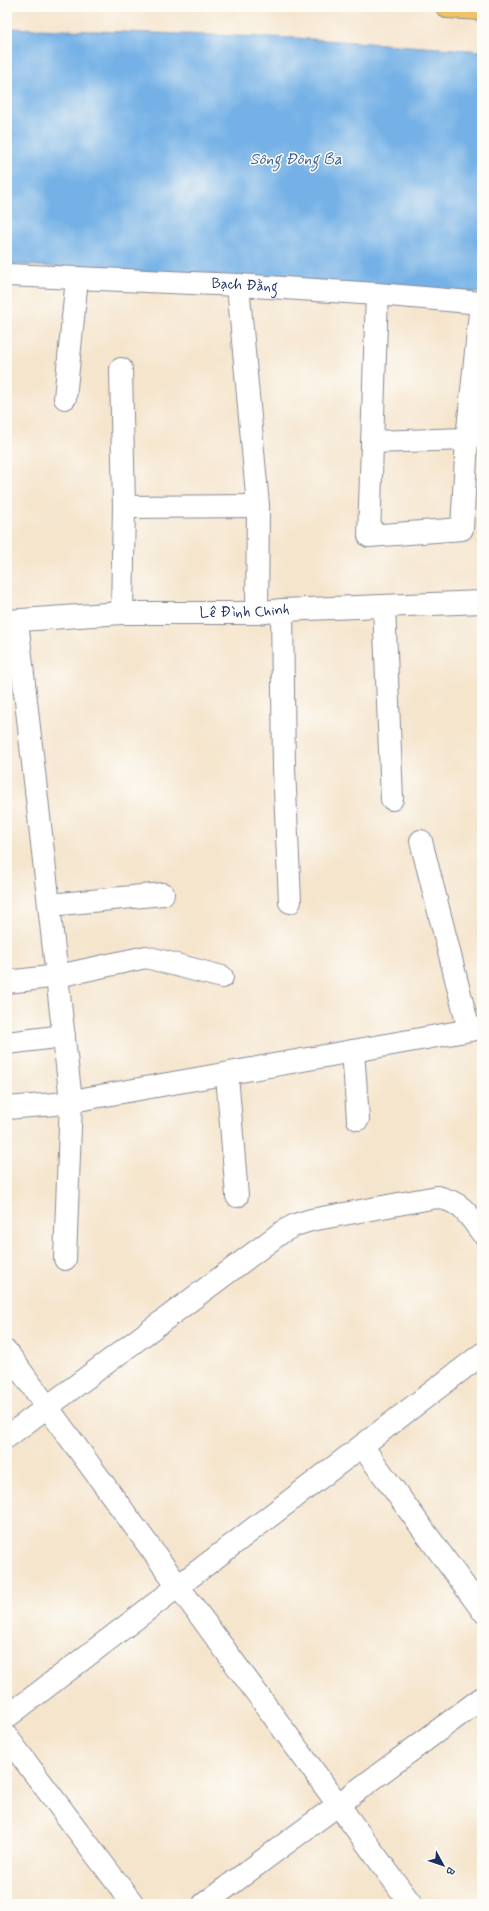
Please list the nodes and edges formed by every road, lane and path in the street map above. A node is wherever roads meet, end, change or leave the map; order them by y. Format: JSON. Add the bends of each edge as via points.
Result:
{"nodes":[{"id":1,"x":447,"y":7,"type":"edge"},
{"id":2,"x":482,"y":9,"type":"edge"},
{"id":3,"x":7,"y":275,"type":"edge"},
{"id":4,"x":77,"y":278,"type":"junction"},
{"id":5,"x":238,"y":285,"type":"junction"},
{"id":6,"x":377,"y":294,"type":"junction"},
{"id":7,"x":481,"y":303,"type":"edge"},
{"id":8,"x":122,"y":369,"type":"dead end"},
{"id":9,"x":65,"y":398,"type":"dead end"},
{"id":10,"x":467,"y":439,"type":"junction"},
{"id":11,"x":372,"y":442,"type":"junction"},
{"id":12,"x":258,"y":506,"type":"junction"},
{"id":13,"x":124,"y":507,"type":"junction"},
{"id":14,"x":482,"y":602,"type":"edge"},
{"id":15,"x":384,"y":606,"type":"junction"},
{"id":16,"x":282,"y":610,"type":"junction"},
{"id":17,"x":122,"y":613,"type":"junction"},
{"id":18,"x":257,"y":613,"type":"junction"},
{"id":19,"x":12,"y":621,"type":"edge"},
{"id":20,"x":392,"y":799,"type":"dead end"},
{"id":21,"x":421,"y":841,"type":"dead end"},
{"id":22,"x":163,"y":894,"type":"dead end"},
{"id":23,"x":290,"y":902,"type":"dead end"},
{"id":24,"x":50,"y":905,"type":"junction"},
{"id":25,"x":58,"y":976,"type":"junction"},
{"id":26,"x":222,"y":977,"type":"dead end"},
{"id":27,"x":7,"y":982,"type":"edge"},
{"id":28,"x":476,"y":1029,"type":"edge"},
{"id":29,"x":64,"y":1036,"type":"junction"},
{"id":30,"x":7,"y":1043,"type":"edge"},
{"id":31,"x":353,"y":1051,"type":"junction"},
{"id":32,"x":227,"y":1075,"type":"junction"},
{"id":33,"x":71,"y":1101,"type":"junction"},
{"id":34,"x":7,"y":1108,"type":"edge"},
{"id":35,"x":358,"y":1119,"type":"dead end"},
{"id":36,"x":237,"y":1196,"type":"dead end"},
{"id":37,"x":482,"y":1233,"type":"edge"},
{"id":38,"x":64,"y":1259,"type":"dead end"},
{"id":39,"x":7,"y":1352,"type":"edge"},
{"id":40,"x":482,"y":1354,"type":"edge"},
{"id":41,"x":48,"y":1407,"type":"junction"},
{"id":42,"x":7,"y":1437,"type":"edge"},
{"id":43,"x":362,"y":1446,"type":"junction"},
{"id":44,"x":178,"y":1586,"type":"junction"},
{"id":45,"x":482,"y":1610,"type":"edge"},
{"id":46,"x":482,"y":1698,"type":"edge"},
{"id":47,"x":7,"y":1717,"type":"edge"},
{"id":48,"x":7,"y":1738,"type":"edge"},
{"id":49,"x":338,"y":1805,"type":"junction"},
{"id":50,"x":133,"y":1904,"type":"edge"},
{"id":51,"x":204,"y":1904,"type":"edge"},
{"id":52,"x":411,"y":1904,"type":"edge"}],
"edges":[{"from":1,"to":2,"type":"main road"},
{"from":3,"to":4,"type":"street","name":"Bạch Đằng"},
{"from":4,"to":5,"type":"street","name":"Bạch Đằng"},
{"from":4,"to":9,"type":"street"},
{"from":5,"to":6,"type":"street","name":"Bạch Đằng"},
{"from":5,"to":12,"type":"street"},
{"from":6,"to":7,"type":"street","name":"Bạch Đằng"},
{"from":6,"to":11,"type":"street"},
{"from":7,"to":10,"type":"street"},
{"from":8,"to":13,"type":"street"},
{"from":10,"to":11,"type":"street"},
{"from":10,"to":11,"type":"street","via":[[462,529],[369,536]]},
{"from":12,"to":13,"type":"street"},
{"from":12,"to":18,"type":"street"},
{"from":13,"to":17,"type":"street"},
{"from":14,"to":15,"type":"street","name":"Lê Đình Chinh"},
{"from":15,"to":16,"type":"street","name":"Lê Đình Chinh"},
{"from":15,"to":20,"type":"street"},
{"from":16,"to":18,"type":"street","name":"Lê Đình Chinh"},
{"from":16,"to":23,"type":"street","via":[[284,768]]},
{"from":17,"to":18,"type":"street","name":"Lê Đình Chinh"},
{"from":17,"to":19,"type":"street","name":"Lê Đình Chinh"},
{"from":19,"to":24,"type":"street"},
{"from":21,"to":28,"type":"street"},
{"from":22,"to":24,"type":"street"},
{"from":24,"to":25,"type":"street"},
{"from":25,"to":26,"type":"street","via":[[146,957]]},
{"from":25,"to":27,"type":"street"},
{"from":25,"to":29,"type":"street"},
{"from":28,"to":31,"type":"street"},
{"from":29,"to":30,"type":"street"},
{"from":29,"to":33,"type":"street"},
{"from":31,"to":32,"type":"street"},
{"from":31,"to":35,"type":"street"},
{"from":32,"to":33,"type":"street"},
{"from":32,"to":36,"type":"street"},
{"from":33,"to":34,"type":"street"},
{"from":33,"to":38,"type":"street"},
{"from":37,"to":41,"type":"street","via":[[462,1207],[450,1199],[437,1197],[319,1218],[295,1225],[282,1232]]},
{"from":39,"to":41,"type":"street"},
{"from":40,"to":43,"type":"street"},
{"from":41,"to":42,"type":"street"},
{"from":41,"to":44,"type":"street"},
{"from":43,"to":44,"type":"street"},
{"from":43,"to":45,"type":"street"},
{"from":44,"to":47,"type":"street"},
{"from":44,"to":49,"type":"street"},
{"from":46,"to":49,"type":"street"},
{"from":48,"to":50,"type":"street"},
{"from":49,"to":51,"type":"street"},
{"from":49,"to":52,"type":"street"}]}
